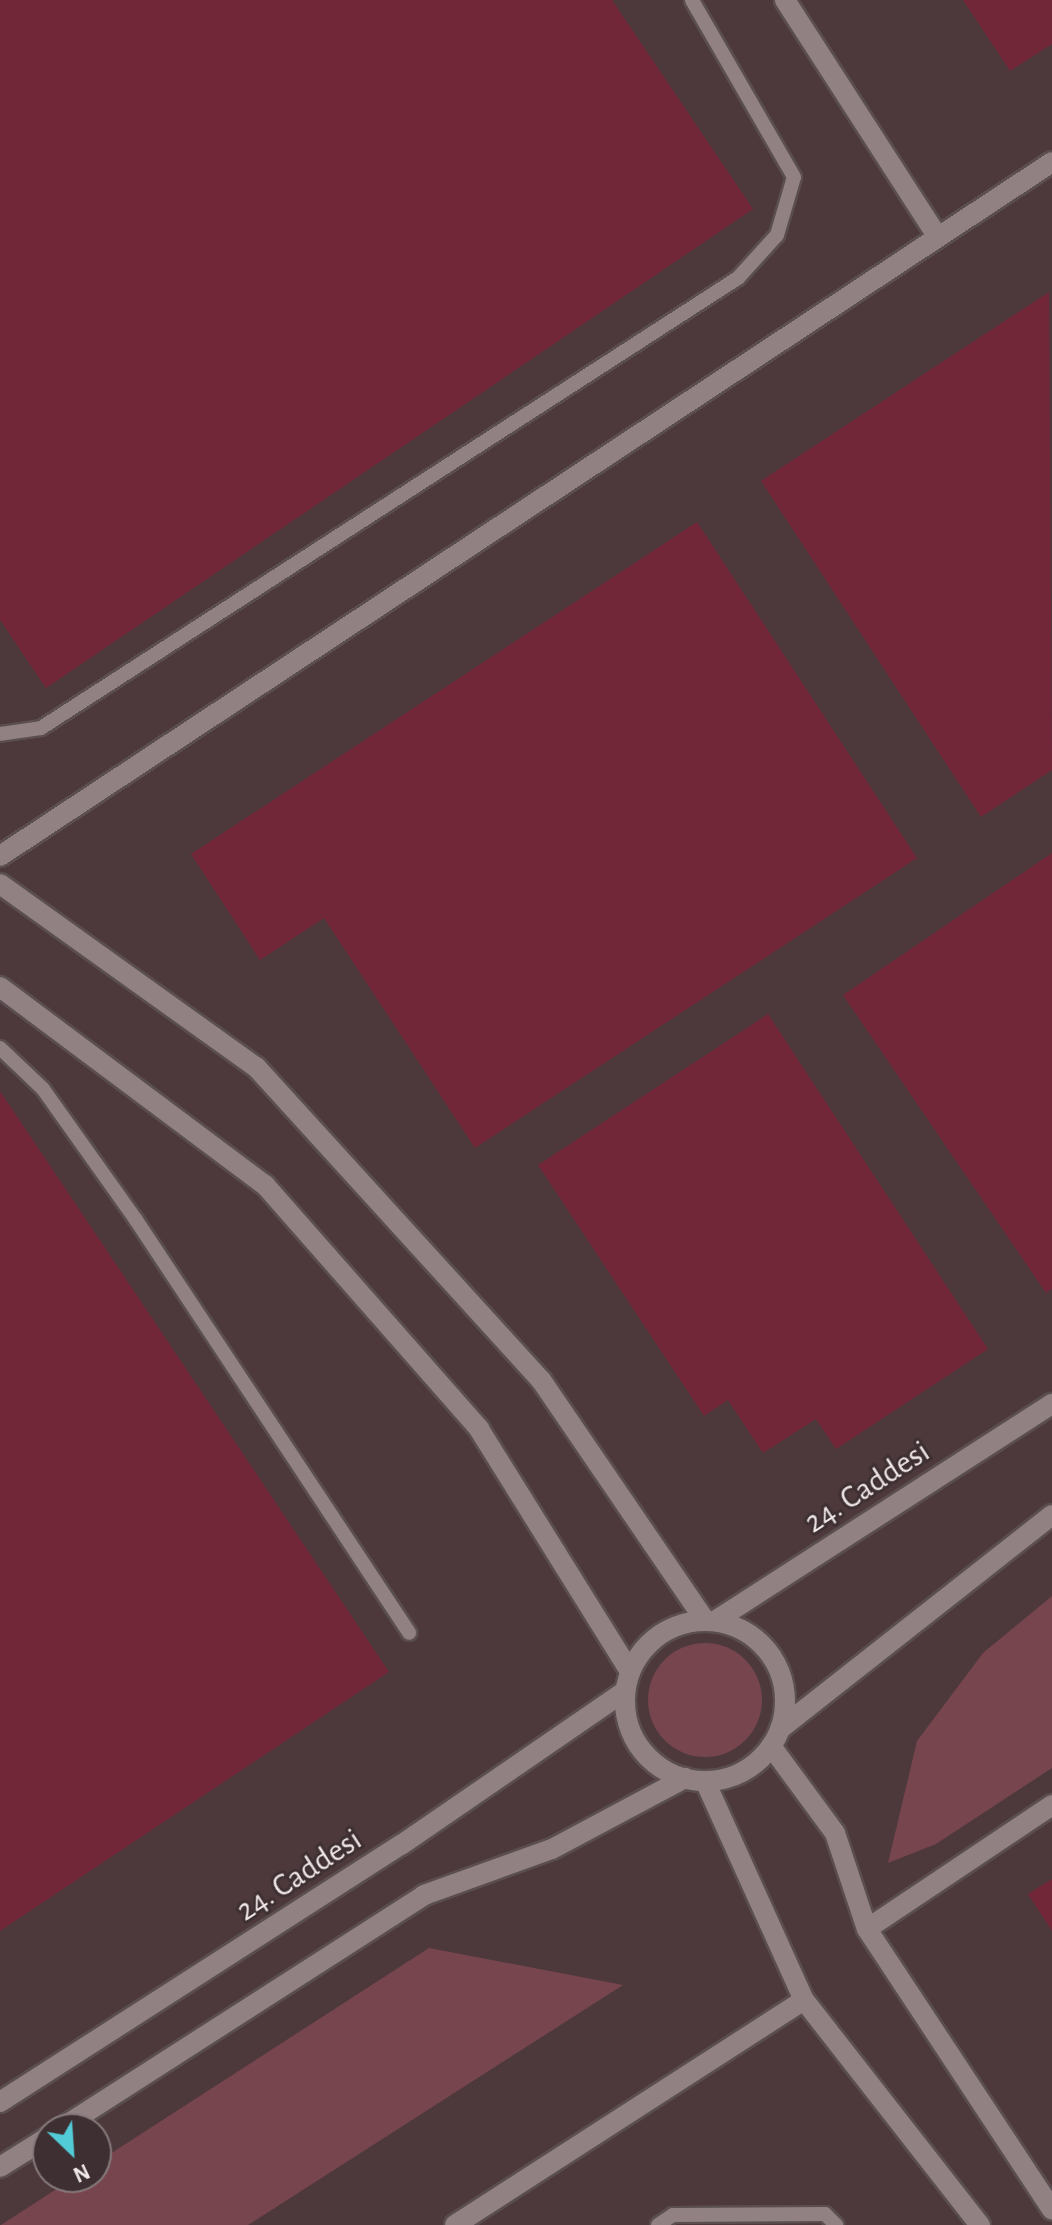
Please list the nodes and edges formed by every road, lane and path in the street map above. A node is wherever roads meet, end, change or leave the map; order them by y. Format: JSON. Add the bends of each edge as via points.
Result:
{"nodes":[{"id":1,"x":692,"y":0,"type":"edge"},
{"id":2,"x":785,"y":0,"type":"edge"},
{"id":3,"x":1052,"y":162,"type":"edge"},
{"id":4,"x":938,"y":237,"type":"junction"},
{"id":5,"x":0,"y":734,"type":"edge"},
{"id":6,"x":0,"y":856,"type":"edge"},
{"id":7,"x":0,"y":884,"type":"edge"},
{"id":8,"x":0,"y":987,"type":"edge"},
{"id":9,"x":0,"y":1048,"type":"edge"},
{"id":10,"x":1052,"y":1404,"type":"edge"},
{"id":11,"x":1052,"y":1515,"type":"edge"},
{"id":12,"x":710,"y":1621,"type":"junction"},
{"id":13,"x":409,"y":1633,"type":"dead end"},
{"id":14,"x":628,"y":1681,"type":"junction"},
{"id":15,"x":776,"y":1737,"type":"junction"},
{"id":16,"x":695,"y":1780,"type":"junction"},
{"id":17,"x":1052,"y":1805,"type":"edge"},
{"id":18,"x":867,"y":1929,"type":"junction"},
{"id":19,"x":804,"y":2000,"type":"junction"},
{"id":20,"x":0,"y":2102,"type":"edge"},
{"id":21,"x":85,"y":2113,"type":"edge"},
{"id":22,"x":32,"y":2147,"type":"edge"},
{"id":23,"x":0,"y":2167,"type":"edge"},
{"id":24,"x":1052,"y":2210,"type":"edge"},
{"id":25,"x":455,"y":2225,"type":"edge"},
{"id":26,"x":658,"y":2225,"type":"edge"},
{"id":27,"x":836,"y":2225,"type":"edge"},
{"id":28,"x":980,"y":2225,"type":"edge"}],
"edges":[{"from":1,"to":5,"type":"lane","via":[[794,177],[777,235],[738,278],[41,728]]},
{"from":2,"to":4,"type":"street"},
{"from":3,"to":4,"type":"street"},
{"from":4,"to":6,"type":"street"},
{"from":7,"to":12,"type":"street","via":[[256,1067],[541,1380]]},
{"from":8,"to":14,"type":"street","via":[[265,1185],[479,1429]]},
{"from":9,"to":13,"type":"lane","via":[[43,1089],[136,1220]]},
{"from":10,"to":12,"type":"street","name":"24. Caddesi"},
{"from":11,"to":15,"type":"street"},
{"from":12,"to":14,"type":"street","via":[[652,1640]]},
{"from":12,"to":15,"type":"street","via":[[743,1629],[771,1655],[785,1691]]},
{"from":14,"to":16,"type":"street","via":[[639,1746]]},
{"from":14,"to":20,"type":"street","name":"24. Caddesi","via":[[401,1845]]},
{"from":15,"to":16,"type":"street","via":[[742,1772]]},
{"from":15,"to":18,"type":"street","via":[[835,1833]]},
{"from":16,"to":19,"type":"street"},
{"from":16,"to":21,"type":"street","via":[[552,1849],[424,1895]]},
{"from":17,"to":18,"type":"street"},
{"from":18,"to":24,"type":"street"},
{"from":19,"to":25,"type":"street"},
{"from":19,"to":28,"type":"street"},
{"from":22,"to":23,"type":"street"},
{"from":26,"to":27,"type":"lane","via":[[673,2215],[825,2214]]}]}
